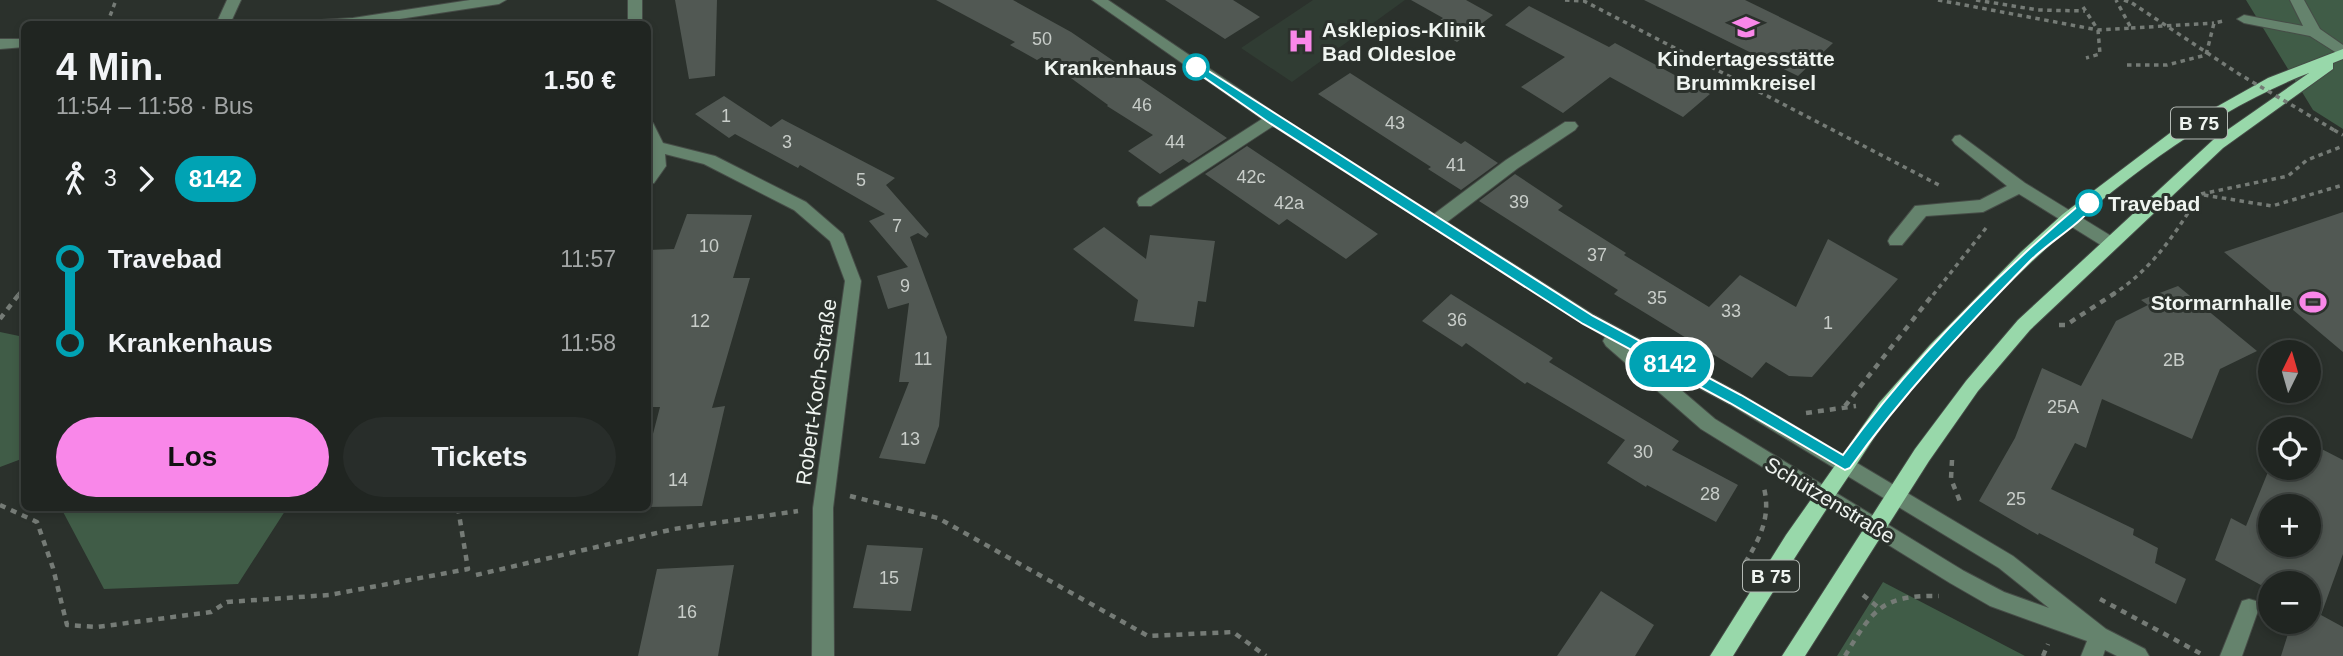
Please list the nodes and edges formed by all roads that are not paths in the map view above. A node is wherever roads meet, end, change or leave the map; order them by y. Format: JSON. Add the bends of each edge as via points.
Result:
{"nodes":[{"id":1,"x":234,"y":0,"type":"edge"},
{"id":2,"x":499,"y":0,"type":"edge"},
{"id":3,"x":635,"y":0,"type":"edge"},
{"id":4,"x":1099,"y":0,"type":"edge"},
{"id":5,"x":2297,"y":0,"type":"edge"},
{"id":6,"x":2244,"y":19,"type":"road end"},
{"id":7,"x":224,"y":21,"type":"edge"},
{"id":8,"x":360,"y":21,"type":"edge"},
{"id":9,"x":635,"y":21,"type":"edge"},
{"id":10,"x":2314,"y":32,"type":"junction"},
{"id":11,"x":21,"y":43,"type":"edge"},
{"id":12,"x":0,"y":44,"type":"edge"},
{"id":13,"x":2343,"y":53,"type":"edge"},
{"id":14,"x":1273,"y":119,"type":"junction"},
{"id":15,"x":1570,"y":126,"type":"dead end"},
{"id":16,"x":651,"y":134,"type":"edge"},
{"id":17,"x":1960,"y":140,"type":"dead end"},
{"id":18,"x":657,"y":147,"type":"junction"},
{"id":19,"x":651,"y":175,"type":"edge"},
{"id":20,"x":2019,"y":187,"type":"junction"},
{"id":21,"x":1145,"y":202,"type":"dead end"},
{"id":22,"x":2069,"y":218,"type":"junction"},
{"id":23,"x":1435,"y":222,"type":"junction"},
{"id":24,"x":1896,"y":241,"type":"dead end"},
{"id":25,"x":2110,"y":243,"type":"junction"},
{"id":26,"x":1588,"y":320,"type":"junction"},
{"id":27,"x":1845,"y":464,"type":"junction"},
{"id":28,"x":1896,"y":495,"type":"junction"},
{"id":29,"x":1823,"y":496,"type":"junction"},
{"id":30,"x":1875,"y":527,"type":"junction"},
{"id":31,"x":2249,"y":608,"type":"dead end"},
{"id":32,"x":2096,"y":646,"type":"edge"},
{"id":33,"x":823,"y":656,"type":"edge"},
{"id":34,"x":1721,"y":656,"type":"edge"},
{"id":35,"x":1793,"y":656,"type":"edge"},
{"id":36,"x":2138,"y":656,"type":"edge"},
{"id":37,"x":2231,"y":656,"type":"edge"}],
"edges":[{"from":1,"to":7,"type":"street"},
{"from":2,"to":8,"type":"street"},
{"from":3,"to":9,"type":"street"},
{"from":4,"to":14,"type":"street","name":"Schützenstraße"},
{"from":5,"to":10,"type":"street"},
{"from":6,"to":10,"type":"street"},
{"from":10,"to":13,"type":"street"},
{"from":11,"to":12,"type":"street"},
{"from":13,"to":22,"type":"main road","number":"B 75","via":[[2273,81],[2175,137]]},
{"from":13,"to":25,"type":"main road","number":"B 75","via":[[2218,144]]},
{"from":14,"to":21,"type":"street"},
{"from":14,"to":23,"type":"street","name":"Schützenstraße"},
{"from":15,"to":23,"type":"street"},
{"from":16,"to":18,"type":"street"},
{"from":17,"to":20,"type":"street"},
{"from":18,"to":19,"type":"street","via":[[658,166]]},
{"from":18,"to":33,"type":"street","name":"Robert-Koch-Straße","via":[[709,160],[800,206],[837,238],[853,281],[825,499]]},
{"from":20,"to":22,"type":"street"},
{"from":20,"to":24,"type":"street","via":[[1983,206],[1921,210]]},
{"from":22,"to":25,"type":"street"},
{"from":22,"to":27,"type":"main road","number":"B 75","via":[[1936,350],[1885,408]]},
{"from":23,"to":26,"type":"street","name":"Schützenstraße"},
{"from":25,"to":28,"type":"main road","number":"B 75","via":[[2024,325],[1972,386]]},
{"from":26,"to":27,"type":"street","name":"Schützenstraße"},
{"from":26,"to":29,"type":"street","name":"Schützenstraße","via":[[1707,424]]},
{"from":27,"to":28,"type":"street","name":"Schützenstraße"},
{"from":27,"to":29,"type":"main road","number":"B 75"},
{"from":28,"to":30,"type":"main road","number":"B 75"},
{"from":28,"to":32,"type":"street","name":"Schützenstraße","via":[[2006,562]]},
{"from":29,"to":30,"type":"street","name":"Schützenstraße"},
{"from":29,"to":34,"type":"main road","number":"B 75"},
{"from":30,"to":32,"type":"street","name":"Schützenstraße","via":[[1997,599]]},
{"from":30,"to":35,"type":"main road","number":"B 75"},
{"from":31,"to":37,"type":"street"},
{"from":32,"to":36,"type":"street","name":"Schützenstraße"}]}
